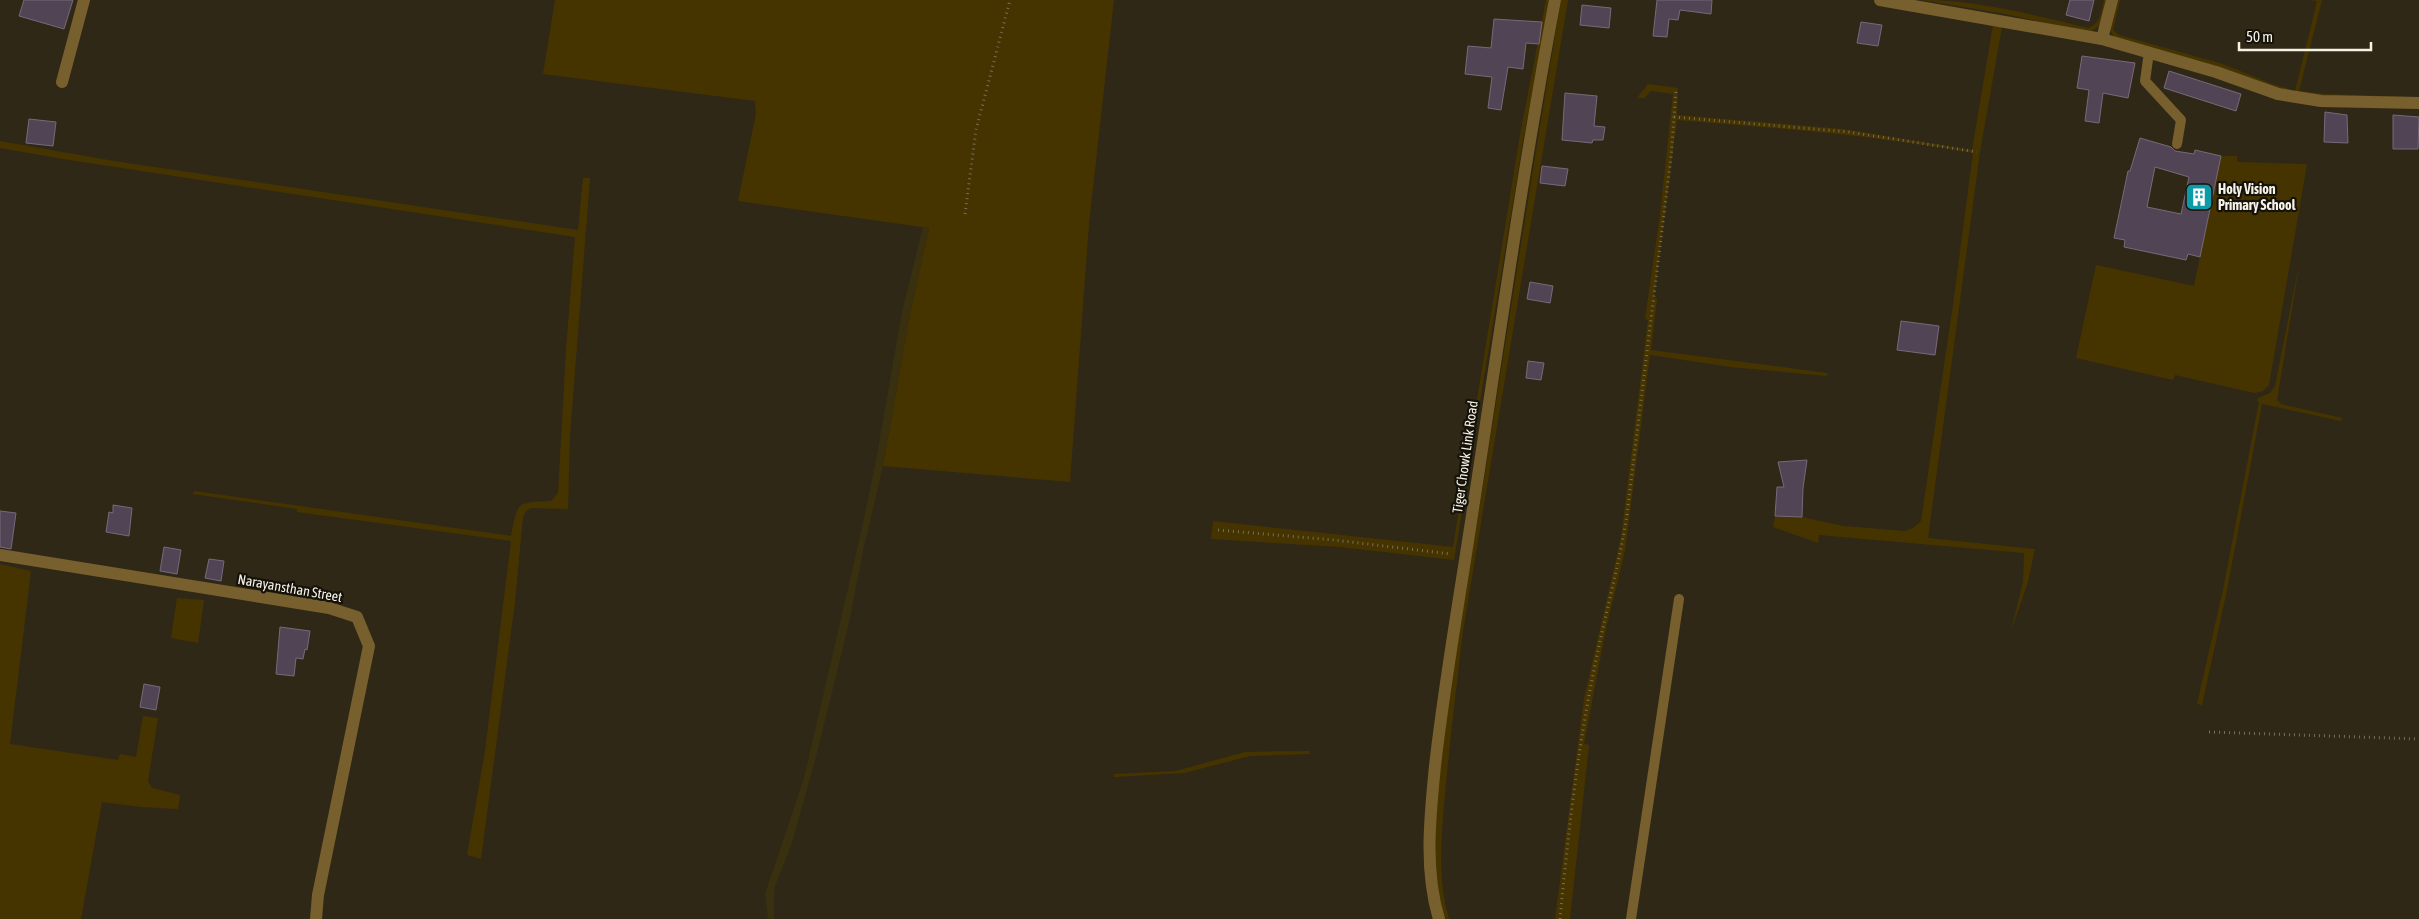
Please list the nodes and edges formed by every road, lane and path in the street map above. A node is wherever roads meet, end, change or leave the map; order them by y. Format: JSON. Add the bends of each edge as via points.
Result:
{"nodes":[{"id":1,"x":84,"y":0,"type":"edge"},
{"id":2,"x":1010,"y":0,"type":"edge"},
{"id":3,"x":1555,"y":0,"type":"edge"},
{"id":4,"x":1880,"y":0,"type":"edge"},
{"id":5,"x":2112,"y":0,"type":"edge"},
{"id":6,"x":2102,"y":39,"type":"junction"},
{"id":7,"x":2149,"y":52,"type":"junction"},
{"id":8,"x":62,"y":82,"type":"dead end"},
{"id":9,"x":1676,"y":90,"type":"dead end"},
{"id":10,"x":2419,"y":102,"type":"edge"},
{"id":11,"x":1674,"y":116,"type":"junction"},
{"id":12,"x":2177,"y":144,"type":"dead end"},
{"id":13,"x":1977,"y":152,"type":"dead end"},
{"id":14,"x":965,"y":214,"type":"dead end"},
{"id":15,"x":1218,"y":530,"type":"dead end"},
{"id":16,"x":0,"y":555,"type":"edge"},
{"id":17,"x":1466,"y":555,"type":"junction"},
{"id":18,"x":1679,"y":599,"type":"dead end"},
{"id":19,"x":2209,"y":732,"type":"dead end"},
{"id":20,"x":2419,"y":739,"type":"edge"},
{"id":21,"x":316,"y":919,"type":"edge"},
{"id":22,"x":1439,"y":919,"type":"edge"},
{"id":23,"x":1560,"y":919,"type":"edge"},
{"id":24,"x":1631,"y":919,"type":"edge"}],
"edges":[{"from":1,"to":8,"type":"street"},
{"from":2,"to":14,"type":"path","via":[[976,130]]},
{"from":3,"to":17,"type":"street","name":"Tiger Chowk Link Road","via":[[1522,187]]},
{"from":4,"to":6,"type":"street"},
{"from":5,"to":6,"type":"street"},
{"from":6,"to":7,"type":"street"},
{"from":7,"to":10,"type":"street","via":[[2278,94],[2321,101]]},
{"from":7,"to":12,"type":"lane","via":[[2145,81],[2181,120]]},
{"from":9,"to":11,"type":"path"},
{"from":11,"to":13,"type":"path","via":[[1849,132]]},
{"from":11,"to":23,"type":"path","via":[[1626,522],[1582,737]]},
{"from":15,"to":17,"type":"path"},
{"from":16,"to":21,"type":"street","name":"Narayansthan Street","via":[[329,608],[357,617],[369,646],[325,857]]},
{"from":17,"to":22,"type":"street","name":"Tiger Chowk Link Road","via":[[1453,623],[1432,795],[1429,871]]},
{"from":18,"to":24,"type":"lane"},
{"from":19,"to":20,"type":"path"}]}
